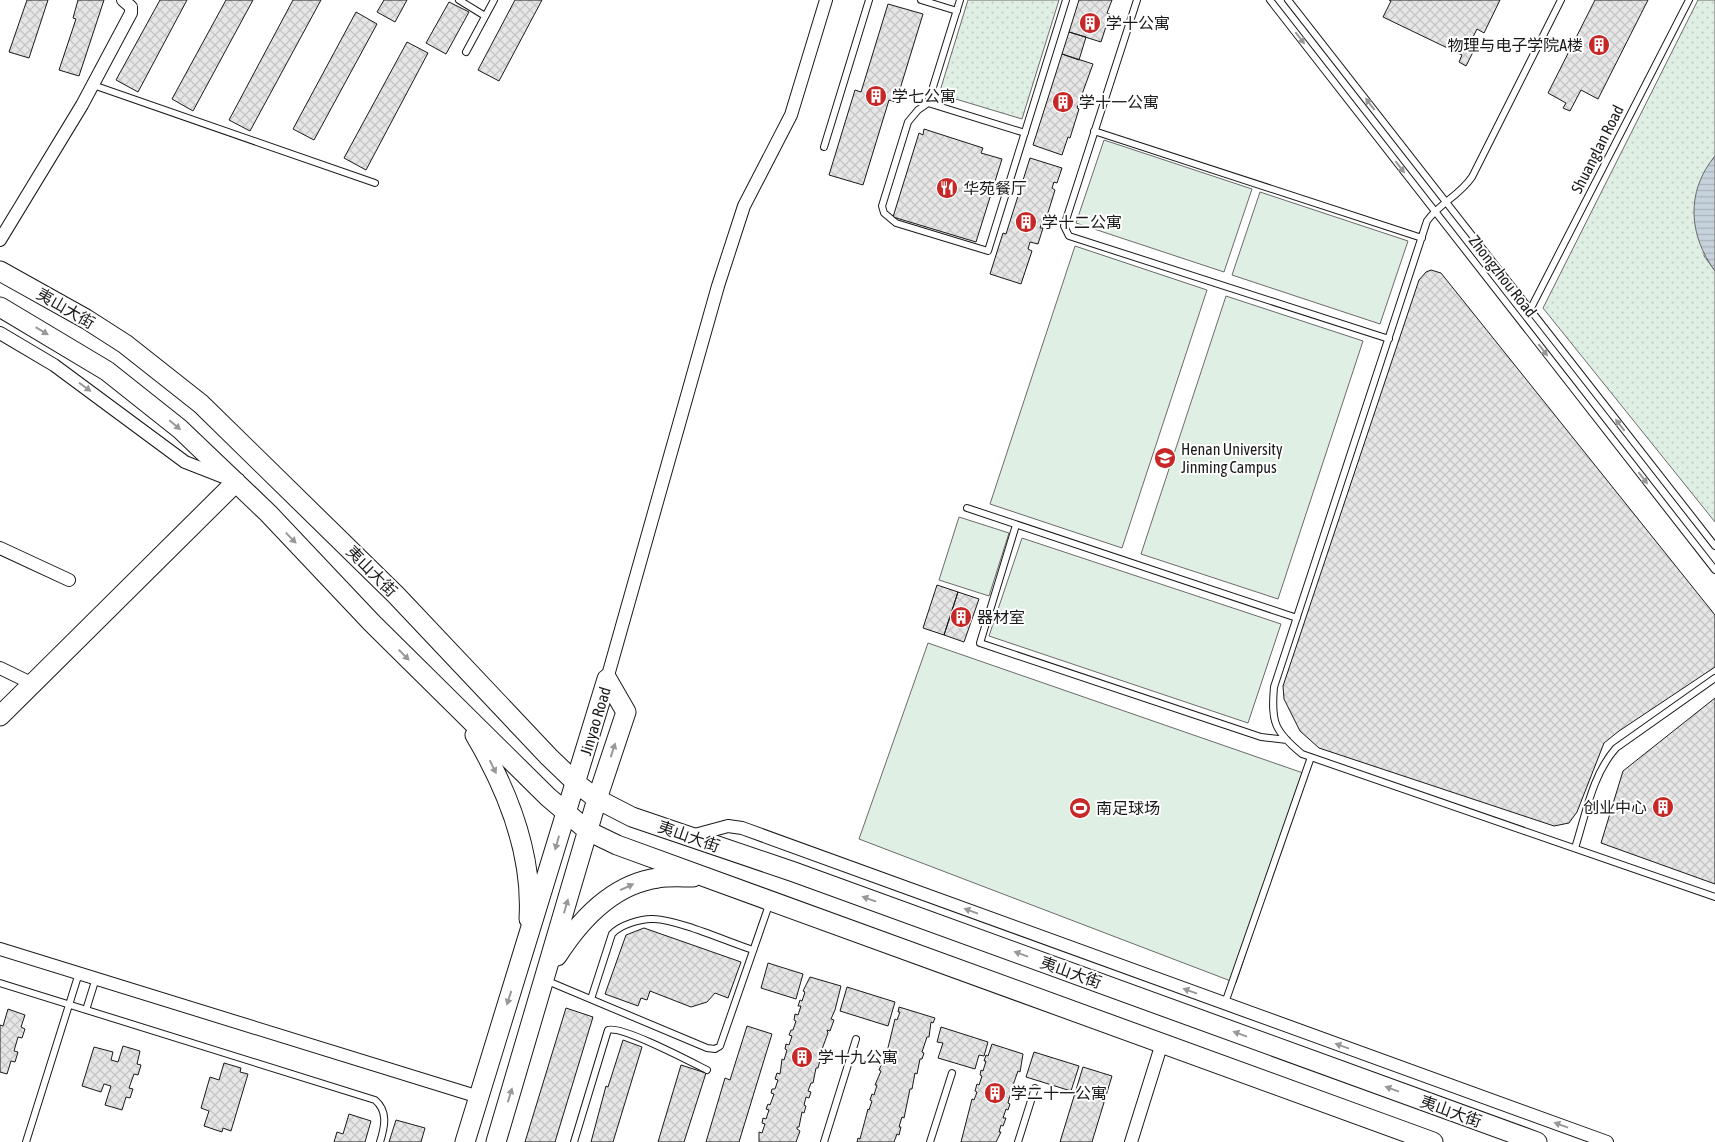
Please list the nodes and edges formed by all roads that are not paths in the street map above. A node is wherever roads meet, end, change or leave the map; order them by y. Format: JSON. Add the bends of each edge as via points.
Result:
{"nodes":[{"id":1,"x":123,"y":0,"type":"edge"},
{"id":2,"x":459,"y":0,"type":"edge"},
{"id":3,"x":494,"y":0,"type":"edge"},
{"id":4,"x":826,"y":0,"type":"edge"},
{"id":5,"x":869,"y":0,"type":"edge"},
{"id":6,"x":921,"y":0,"type":"edge"},
{"id":7,"x":960,"y":0,"type":"edge"},
{"id":8,"x":1066,"y":0,"type":"edge"},
{"id":9,"x":1136,"y":0,"type":"edge"},
{"id":10,"x":1270,"y":0,"type":"edge"},
{"id":11,"x":1288,"y":0,"type":"edge"},
{"id":12,"x":1561,"y":0,"type":"edge"},
{"id":13,"x":1689,"y":0,"type":"edge"},
{"id":14,"x":957,"y":11,"type":"junction"},
{"id":15,"x":485,"y":16,"type":"junction"},
{"id":16,"x":466,"y":52,"type":"dead end"},
{"id":17,"x":93,"y":85,"type":"junction"},
{"id":18,"x":928,"y":103,"type":"junction"},
{"id":19,"x":1094,"y":131,"type":"junction"},
{"id":20,"x":1025,"y":133,"type":"junction"},
{"id":21,"x":824,"y":147,"type":"dead end"},
{"id":22,"x":375,"y":183,"type":"dead end"},
{"id":23,"x":1447,"y":203,"type":"junction"},
{"id":24,"x":1435,"y":211,"type":"junction"},
{"id":25,"x":1422,"y":238,"type":"junction"},
{"id":26,"x":0,"y":240,"type":"edge"},
{"id":27,"x":0,"y":271,"type":"edge"},
{"id":28,"x":0,"y":307,"type":"edge"},
{"id":29,"x":1530,"y":310,"type":"junction"},
{"id":30,"x":0,"y":333,"type":"edge"},
{"id":31,"x":1389,"y":339,"type":"junction"},
{"id":32,"x":236,"y":482,"type":"junction"},
{"id":33,"x":967,"y":508,"type":"dead end"},
{"id":34,"x":1016,"y":525,"type":"junction"},
{"id":35,"x":1715,"y":546,"type":"edge"},
{"id":36,"x":0,"y":548,"type":"edge"},
{"id":37,"x":1715,"y":570,"type":"edge"},
{"id":38,"x":69,"y":580,"type":"dead end"},
{"id":39,"x":1297,"y":618,"type":"junction"},
{"id":40,"x":0,"y":668,"type":"edge"},
{"id":41,"x":1715,"y":678,"type":"edge"},
{"id":42,"x":608,"y":679,"type":"junction"},
{"id":43,"x":33,"y":684,"type":"junction"},
{"id":44,"x":460,"y":710,"type":"junction"},
{"id":45,"x":0,"y":716,"type":"edge"},
{"id":46,"x":1287,"y":740,"type":"junction"},
{"id":47,"x":1311,"y":757,"type":"junction"},
{"id":48,"x":576,"y":783,"type":"junction"},
{"id":49,"x":597,"y":799,"type":"junction"},
{"id":50,"x":566,"y":814,"type":"junction"},
{"id":51,"x":588,"y":831,"type":"junction"},
{"id":52,"x":690,"y":836,"type":"junction"},
{"id":53,"x":1574,"y":848,"type":"junction"},
{"id":54,"x":703,"y":876,"type":"junction"},
{"id":55,"x":1715,"y":897,"type":"edge"},
{"id":56,"x":771,"y":901,"type":"junction"},
{"id":57,"x":528,"y":944,"type":"junction"},
{"id":58,"x":0,"y":949,"type":"edge"},
{"id":59,"x":754,"y":950,"type":"junction"},
{"id":60,"x":79,"y":973,"type":"junction"},
{"id":61,"x":546,"y":976,"type":"junction"},
{"id":62,"x":96,"y":978,"type":"junction"},
{"id":63,"x":0,"y":984,"type":"edge"},
{"id":64,"x":591,"y":999,"type":"junction"},
{"id":65,"x":1225,"y":1003,"type":"junction"},
{"id":66,"x":69,"y":1005,"type":"junction"},
{"id":67,"x":86,"y":1010,"type":"junction"},
{"id":68,"x":856,"y":1039,"type":"dead end"},
{"id":69,"x":1162,"y":1043,"type":"junction"},
{"id":70,"x":707,"y":1070,"type":"dead end"},
{"id":71,"x":952,"y":1073,"type":"dead end"},
{"id":72,"x":1035,"y":1088,"type":"dead end"},
{"id":73,"x":479,"y":1097,"type":"junction"},
{"id":74,"x":26,"y":1142,"type":"edge"},
{"id":75,"x":380,"y":1142,"type":"edge"},
{"id":76,"x":465,"y":1142,"type":"edge"},
{"id":77,"x":496,"y":1142,"type":"edge"},
{"id":78,"x":574,"y":1142,"type":"edge"},
{"id":79,"x":824,"y":1142,"type":"edge"},
{"id":80,"x":930,"y":1142,"type":"edge"},
{"id":81,"x":1018,"y":1142,"type":"edge"},
{"id":82,"x":1131,"y":1142,"type":"edge"},
{"id":83,"x":1433,"y":1142,"type":"edge"},
{"id":84,"x":1537,"y":1142,"type":"edge"},
{"id":85,"x":1607,"y":1142,"type":"edge"}],
"edges":[{"from":1,"to":17,"type":"street","via":[[131,7],[131,13]]},
{"from":2,"to":15,"type":"lane"},
{"from":3,"to":15,"type":"lane"},
{"from":4,"to":42,"type":"street","via":[[791,115],[744,206],[718,286]]},
{"from":5,"to":21,"type":"lane"},
{"from":6,"to":14,"type":"lane"},
{"from":7,"to":14,"type":"lane"},
{"from":8,"to":20,"type":"lane"},
{"from":9,"to":19,"type":"lane"},
{"from":10,"to":24,"type":"lane","name":"Zhongzhou Road","one_way":true},
{"from":23,"to":11,"type":"lane","name":"Zhongzhou Road","one_way":true},
{"from":12,"to":23,"type":"lane","via":[[1472,177]]},
{"from":13,"to":29,"type":"lane","name":"Shuanglan Road"},
{"from":14,"to":18,"type":"lane"},
{"from":15,"to":16,"type":"lane"},
{"from":17,"to":22,"type":"lane"},
{"from":17,"to":26,"type":"street"},
{"from":18,"to":20,"type":"lane"},
{"from":18,"to":20,"type":"lane","via":[[908,122],[882,206],[884,213],[896,223],[988,251]]},
{"from":19,"to":25,"type":"lane"},
{"from":19,"to":31,"type":"lane","via":[[1064,226],[1069,236]]},
{"from":23,"to":24,"type":"lane"},
{"from":23,"to":29,"type":"lane","name":"Zhongzhou Road"},
{"from":24,"to":25,"type":"lane","via":[[1427,221]]},
{"from":24,"to":37,"type":"lane","name":"Zhongzhou Road","one_way":true},
{"from":25,"to":31,"type":"lane"},
{"from":27,"to":48,"type":"main road","name":"夷山大街","via":[[126,344],[201,404],[389,588]]},
{"from":28,"to":32,"type":"main road","name":"夷山大街","one_way":true,"via":[[107,371],[180,429]]},
{"from":35,"to":29,"type":"lane","name":"Zhongzhou Road","one_way":true},
{"from":30,"to":32,"type":"street","one_way":true,"via":[[54,365],[185,462]]},
{"from":31,"to":39,"type":"lane"},
{"from":32,"to":43,"type":"main road"},
{"from":32,"to":44,"type":"main road","name":"夷山大街","one_way":true},
{"from":33,"to":34,"type":"lane"},
{"from":34,"to":39,"type":"lane"},
{"from":34,"to":46,"type":"lane","via":[[980,643],[1261,737]]},
{"from":36,"to":38,"type":"street"},
{"from":39,"to":46,"type":"lane","via":[[1274,688],[1272,712],[1277,729]]},
{"from":40,"to":43,"type":"street"},
{"from":41,"to":53,"type":"lane","via":[[1608,757],[1599,771]]},
{"from":42,"to":48,"type":"main road","name":"Jinyao Road"},
{"from":49,"to":42,"type":"main road","name":"Jinyao Road","one_way":true,"via":[[626,712]]},
{"from":43,"to":45,"type":"main road"},
{"from":44,"to":50,"type":"main road","name":"夷山大街"},
{"from":44,"to":57,"type":"main road","one_way":true,"via":[[493,765],[523,845],[530,908]]},
{"from":46,"to":47,"type":"lane","via":[[1302,754]]},
{"from":47,"to":53,"type":"lane"},
{"from":47,"to":65,"type":"lane"},
{"from":48,"to":49,"type":"main road","name":"夷山大街"},
{"from":48,"to":50,"type":"main road","name":"Jinyao Road"},
{"from":49,"to":51,"type":"main road","name":"Jinyao Road"},
{"from":49,"to":52,"type":"main road","name":"夷山大街","via":[[632,817]]},
{"from":50,"to":51,"type":"main road","name":"夷山大街"},
{"from":50,"to":57,"type":"main road","name":"Jinyao Road","one_way":true},
{"from":51,"to":54,"type":"main road","name":"夷山大街"},
{"from":61,"to":51,"type":"main road","name":"Jinyao Road","one_way":true},
{"from":65,"to":52,"type":"street","one_way":true,"via":[[742,828],[728,826]]},
{"from":84,"to":52,"type":"main road","name":"夷山大街","one_way":true},
{"from":53,"to":55,"type":"lane"},
{"from":54,"to":56,"type":"main road","name":"夷山大街"},
{"from":61,"to":54,"type":"main road","one_way":true,"via":[[587,916],[613,894],[658,878]]},
{"from":56,"to":59,"type":"lane"},
{"from":56,"to":69,"type":"main road","name":"夷山大街"},
{"from":57,"to":73,"type":"main road","name":"Jinyao Road","one_way":true},
{"from":58,"to":60,"type":"street"},
{"from":59,"to":64,"type":"lane","via":[[665,920],[649,919],[619,928],[612,934]]},
{"from":59,"to":64,"type":"lane","via":[[720,1046],[715,1049]]},
{"from":60,"to":62,"type":"street"},
{"from":60,"to":66,"type":"lane"},
{"from":61,"to":64,"type":"lane"},
{"from":77,"to":61,"type":"main road","name":"Jinyao Road","one_way":true},
{"from":62,"to":67,"type":"lane"},
{"from":62,"to":73,"type":"street"},
{"from":63,"to":66,"type":"lane"},
{"from":85,"to":65,"type":"street","one_way":true},
{"from":66,"to":67,"type":"lane"},
{"from":66,"to":74,"type":"lane"},
{"from":67,"to":75,"type":"lane","via":[[375,1100],[385,1117]]},
{"from":68,"to":79,"type":"lane"},
{"from":69,"to":82,"type":"street"},
{"from":69,"to":83,"type":"main road","name":"夷山大街"},
{"from":70,"to":78,"type":"lane","via":[[619,1030],[608,1030]]},
{"from":71,"to":80,"type":"lane"},
{"from":72,"to":81,"type":"lane"},
{"from":73,"to":76,"type":"main road","name":"Jinyao Road"}]}
